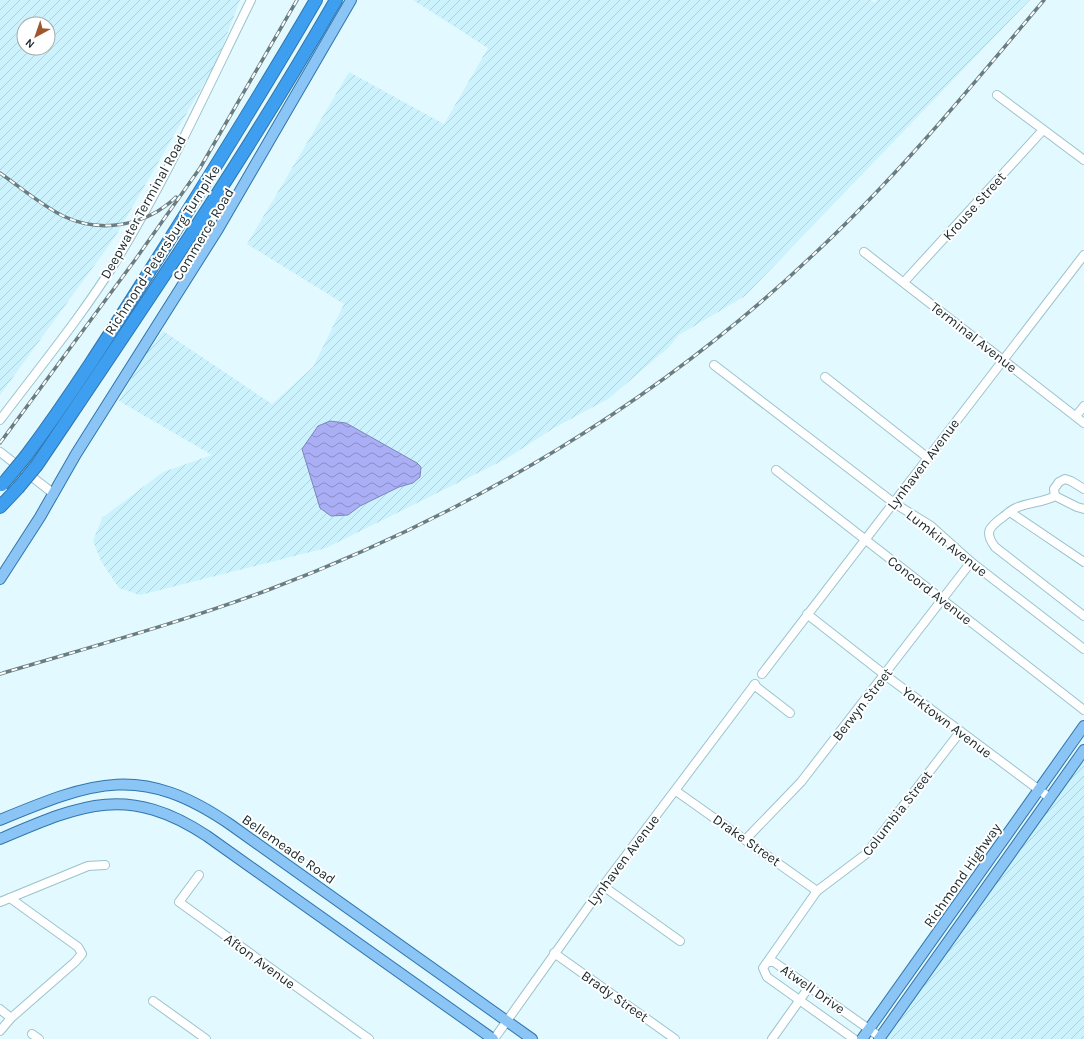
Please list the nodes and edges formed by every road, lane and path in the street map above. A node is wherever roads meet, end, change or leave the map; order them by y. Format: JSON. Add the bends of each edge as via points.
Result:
{"nodes":[{"id":1,"x":251,"y":0,"type":"edge"},
{"id":2,"x":316,"y":0,"type":"edge"},
{"id":3,"x":336,"y":0,"type":"edge"},
{"id":4,"x":351,"y":0,"type":"edge"},
{"id":5,"x":356,"y":0,"type":"edge"},
{"id":6,"x":997,"y":95,"type":"dead end"},
{"id":7,"x":1043,"y":130,"type":"junction"},
{"id":8,"x":1084,"y":160,"type":"edge"},
{"id":9,"x":864,"y":252,"type":"dead end"},
{"id":10,"x":1084,"y":255,"type":"edge"},
{"id":11,"x":904,"y":282,"type":"junction"},
{"id":12,"x":1004,"y":359,"type":"junction"},
{"id":13,"x":714,"y":365,"type":"dead end"},
{"id":14,"x":826,"y":377,"type":"dead end"},
{"id":15,"x":1084,"y":406,"type":"edge"},
{"id":16,"x":1076,"y":416,"type":"junction"},
{"id":17,"x":0,"y":420,"type":"edge"},
{"id":18,"x":1084,"y":423,"type":"edge"},
{"id":19,"x":0,"y":452,"type":"edge"},
{"id":20,"x":928,"y":458,"type":"junction"},
{"id":21,"x":776,"y":470,"type":"dead end"},
{"id":22,"x":64,"y":477,"type":"junction"},
{"id":23,"x":1,"y":486,"type":"edge"},
{"id":24,"x":1084,"y":489,"type":"edge"},
{"id":25,"x":54,"y":494,"type":"junction"},
{"id":26,"x":1055,"y":496,"type":"junction"},
{"id":27,"x":894,"y":503,"type":"junction"},
{"id":28,"x":0,"y":507,"type":"edge"},
{"id":29,"x":1084,"y":509,"type":"edge"},
{"id":30,"x":1010,"y":512,"type":"junction"},
{"id":31,"x":866,"y":540,"type":"junction"},
{"id":32,"x":971,"y":562,"type":"junction"},
{"id":33,"x":1084,"y":562,"type":"edge"},
{"id":34,"x":0,"y":579,"type":"edge"},
{"id":35,"x":942,"y":601,"type":"junction"},
{"id":36,"x":807,"y":614,"type":"junction"},
{"id":37,"x":1084,"y":616,"type":"edge"},
{"id":38,"x":1084,"y":649,"type":"edge"},
{"id":39,"x":762,"y":674,"type":"dead end"},
{"id":40,"x":885,"y":675,"type":"junction"},
{"id":41,"x":1084,"y":710,"type":"edge"},
{"id":42,"x":790,"y":713,"type":"dead end"},
{"id":43,"x":1084,"y":726,"type":"edge"},
{"id":44,"x":960,"y":732,"type":"junction"},
{"id":45,"x":1084,"y":750,"type":"edge"},
{"id":46,"x":676,"y":791,"type":"junction"},
{"id":47,"x":1038,"y":791,"type":"junction"},
{"id":48,"x":1050,"y":798,"type":"junction"},
{"id":49,"x":0,"y":820,"type":"edge"},
{"id":50,"x":0,"y":839,"type":"edge"},
{"id":51,"x":746,"y":839,"type":"junction"},
{"id":52,"x":105,"y":865,"type":"dead end"},
{"id":53,"x":199,"y":875,"type":"dead end"},
{"id":54,"x":603,"y":886,"type":"junction"},
{"id":55,"x":817,"y":891,"type":"junction"},
{"id":56,"x":10,"y":898,"type":"junction"},
{"id":57,"x":0,"y":902,"type":"edge"},
{"id":58,"x":680,"y":941,"type":"dead end"},
{"id":59,"x":554,"y":953,"type":"junction"},
{"id":60,"x":768,"y":962,"type":"junction"},
{"id":61,"x":809,"y":987,"type":"junction"},
{"id":62,"x":799,"y":1000,"type":"junction"},
{"id":63,"x":153,"y":1001,"type":"dead end"},
{"id":64,"x":0,"y":1009,"type":"edge"},
{"id":65,"x":11,"y":1018,"type":"junction"},
{"id":66,"x":507,"y":1021,"type":"junction"},
{"id":67,"x":869,"y":1029,"type":"junction"},
{"id":68,"x":0,"y":1031,"type":"edge"},
{"id":69,"x":880,"y":1038,"type":"edge"},
{"id":70,"x":206,"y":1039,"type":"edge"},
{"id":71,"x":369,"y":1039,"type":"edge"},
{"id":72,"x":493,"y":1039,"type":"edge"},
{"id":73,"x":532,"y":1039,"type":"edge"},
{"id":74,"x":676,"y":1039,"type":"edge"},
{"id":75,"x":772,"y":1039,"type":"edge"},
{"id":76,"x":854,"y":1039,"type":"edge"},
{"id":77,"x":862,"y":1039,"type":"edge"}],
"edges":[{"from":1,"to":17,"type":"street","name":"Deepwater Terminal Road","via":[[170,163],[116,262]]},
{"from":2,"to":23,"type":"highway","name":"Richmond-Petersburg Turnpike","bridge":true,"via":[[259,99],[132,300],[60,411]]},
{"from":3,"to":28,"type":"highway","name":"Richmond-Petersburg Turnpike","bridge":true,"via":[[307,51],[179,252],[37,465]]},
{"from":4,"to":22,"type":"main road","name":"Commerce Road","via":[[222,223]]},
{"from":5,"to":22,"type":"main road","name":"Commerce Road","via":[[198,271],[77,462]]},
{"from":6,"to":7,"type":"street"},
{"from":7,"to":8,"type":"street"},
{"from":7,"to":11,"type":"street","name":"Krouse Street"},
{"from":9,"to":11,"type":"street","name":"Terminal Avenue"},
{"from":10,"to":12,"type":"street","name":"Lynhaven Avenue"},
{"from":11,"to":12,"type":"street","name":"Terminal Avenue"},
{"from":12,"to":16,"type":"street","name":"Terminal Avenue"},
{"from":12,"to":20,"type":"street","name":"Lynhaven Avenue"},
{"from":13,"to":27,"type":"street","name":"Lumkin Avenue"},
{"from":14,"to":20,"type":"street"},
{"from":15,"to":16,"type":"street"},
{"from":16,"to":18,"type":"street","name":"Terminal Avenue"},
{"from":19,"to":25,"type":"street"},
{"from":20,"to":27,"type":"street","name":"Lynhaven Avenue"},
{"from":21,"to":31,"type":"street","name":"Concord Avenue"},
{"from":22,"to":25,"type":"main road","name":"Commerce Road"},
{"from":24,"to":26,"type":"street","via":[[1065,479],[1058,482],[1054,489]]},
{"from":25,"to":34,"type":"main road","name":"Commerce Road"},
{"from":26,"to":29,"type":"street"},
{"from":26,"to":30,"type":"street"},
{"from":27,"to":31,"type":"street","name":"Lynhaven Avenue"},
{"from":27,"to":32,"type":"street","name":"Lumkin Avenue","via":[[931,526]]},
{"from":30,"to":33,"type":"street"},
{"from":30,"to":37,"type":"street","via":[[990,529],[990,540],[995,547]]},
{"from":31,"to":35,"type":"street","name":"Concord Avenue"},
{"from":31,"to":36,"type":"street","name":"Lynhaven Avenue"},
{"from":32,"to":35,"type":"street","name":"Berwyn Street"},
{"from":32,"to":38,"type":"street","name":"Lumkin Avenue"},
{"from":35,"to":40,"type":"street","name":"Berwyn Street"},
{"from":35,"to":41,"type":"street","name":"Concord Avenue"},
{"from":36,"to":39,"type":"street","name":"Lynhaven Avenue"},
{"from":36,"to":40,"type":"street","name":"Yorktown Avenue"},
{"from":40,"to":44,"type":"street","name":"Yorktown Avenue"},
{"from":40,"to":51,"type":"street","name":"Berwyn Street","via":[[801,782]]},
{"from":42,"to":46,"type":"street","name":"Lynhaven Avenue","via":[[755,684]]},
{"from":43,"to":47,"type":"main road","name":"Richmond Highway"},
{"from":44,"to":47,"type":"street","name":"Yorktown Avenue"},
{"from":44,"to":55,"type":"street","name":"Columbia Street","via":[[866,854]]},
{"from":45,"to":48,"type":"main road","name":"Richmond Highway"},
{"from":46,"to":51,"type":"street","name":"Drake Street"},
{"from":46,"to":54,"type":"street","name":"Lynhaven Avenue"},
{"from":47,"to":48,"type":"street","name":"Yorktown Avenue"},
{"from":47,"to":67,"type":"main road","name":"Richmond Highway"},
{"from":48,"to":69,"type":"main road","name":"Richmond Highway"},
{"from":49,"to":66,"type":"main road","name":"Bellemeade Road","via":[[64,794],[96,786],[141,786],[184,797],[204,807]]},
{"from":50,"to":72,"type":"main road","via":[[63,813],[95,806],[138,806],[169,815],[206,836]]},
{"from":51,"to":55,"type":"street","name":"Drake Street"},
{"from":52,"to":56,"type":"street","via":[[88,866]]},
{"from":53,"to":71,"type":"street","name":"Afton Avenue","via":[[179,902]]},
{"from":54,"to":58,"type":"street"},
{"from":54,"to":59,"type":"street","name":"Lynhaven Avenue"},
{"from":55,"to":60,"type":"street","name":"Columbia Street"},
{"from":56,"to":57,"type":"street"},
{"from":56,"to":65,"type":"street","via":[[78,947],[82,954]]},
{"from":59,"to":66,"type":"street","name":"Lynhaven Avenue"},
{"from":59,"to":74,"type":"street","name":"Brady Street"},
{"from":60,"to":61,"type":"street","name":"Atwell Drive","via":[[774,962]]},
{"from":60,"to":62,"type":"street","name":"Atwell Drive","via":[[763,968],[765,975]]},
{"from":61,"to":62,"type":"street"},
{"from":61,"to":67,"type":"street","name":"Atwell Drive"},
{"from":62,"to":75,"type":"street"},
{"from":62,"to":76,"type":"street","name":"Atwell Drive"},
{"from":63,"to":70,"type":"street"},
{"from":64,"to":65,"type":"street"},
{"from":65,"to":68,"type":"street"},
{"from":66,"to":72,"type":"street","name":"Lynhaven Avenue"},
{"from":66,"to":73,"type":"main road","name":"Bellemeade Road"},
{"from":67,"to":69,"type":"street","name":"Atwell Drive"},
{"from":67,"to":77,"type":"main road","name":"Richmond Highway"}]}
